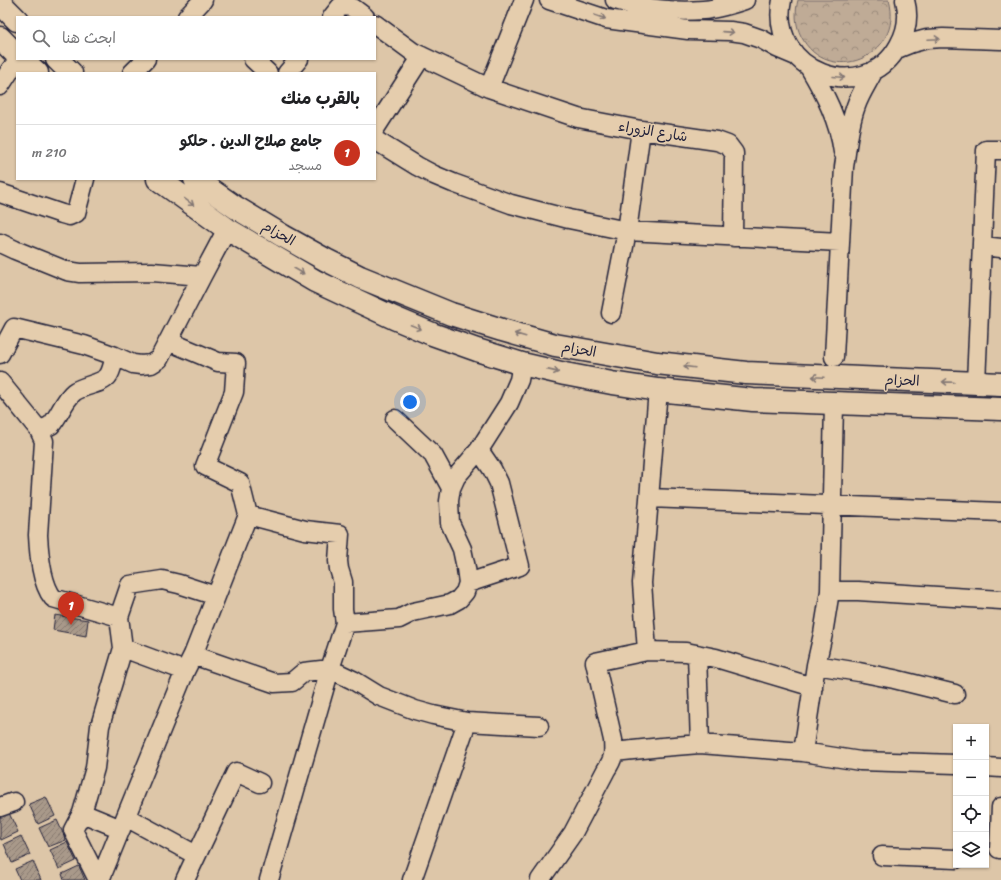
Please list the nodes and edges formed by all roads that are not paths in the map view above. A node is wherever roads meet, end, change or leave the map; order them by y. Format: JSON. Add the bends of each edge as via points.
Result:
{"nodes":[{"id":1,"x":524,"y":0,"type":"edge"},
{"id":2,"x":549,"y":0,"type":"edge"},
{"id":3,"x":615,"y":0,"type":"edge"},
{"id":4,"x":745,"y":0,"type":"edge"},
{"id":5,"x":782,"y":0,"type":"edge"},
{"id":6,"x":905,"y":0,"type":"edge"},
{"id":7,"x":0,"y":3,"type":"edge"},
{"id":8,"x":333,"y":16,"type":"edge"},
{"id":9,"x":364,"y":16,"type":"edge"},
{"id":10,"x":16,"y":19,"type":"edge"},
{"id":11,"x":376,"y":25,"type":"edge"},
{"id":12,"x":0,"y":38,"type":"edge"},
{"id":13,"x":1001,"y":40,"type":"edge"},
{"id":14,"x":897,"y":49,"type":"junction"},
{"id":15,"x":16,"y":54,"type":"edge"},
{"id":16,"x":422,"y":56,"type":"junction"},
{"id":17,"x":20,"y":60,"type":"edge"},
{"id":18,"x":22,"y":60,"type":"edge"},
{"id":19,"x":58,"y":60,"type":"edge"},
{"id":20,"x":145,"y":60,"type":"edge"},
{"id":21,"x":254,"y":60,"type":"edge"},
{"id":22,"x":298,"y":60,"type":"edge"},
{"id":23,"x":802,"y":61,"type":"junction"},
{"id":24,"x":874,"y":70,"type":"junction"},
{"id":25,"x":36,"y":72,"type":"edge"},
{"id":26,"x":70,"y":72,"type":"edge"},
{"id":27,"x":133,"y":72,"type":"edge"},
{"id":28,"x":267,"y":72,"type":"edge"},
{"id":29,"x":288,"y":72,"type":"edge"},
{"id":30,"x":0,"y":86,"type":"edge"},
{"id":31,"x":489,"y":88,"type":"junction"},
{"id":32,"x":376,"y":126,"type":"edge"},
{"id":33,"x":641,"y":130,"type":"junction"},
{"id":34,"x":376,"y":141,"type":"edge"},
{"id":35,"x":1001,"y":150,"type":"edge"},
{"id":36,"x":844,"y":167,"type":"junction"},
{"id":37,"x":85,"y":180,"type":"edge"},
{"id":38,"x":159,"y":180,"type":"edge"},
{"id":39,"x":196,"y":180,"type":"edge"},
{"id":40,"x":0,"y":193,"type":"edge"},
{"id":41,"x":227,"y":229,"type":"junction"},
{"id":42,"x":627,"y":231,"type":"junction"},
{"id":43,"x":733,"y":237,"type":"junction"},
{"id":44,"x":840,"y":242,"type":"junction"},
{"id":45,"x":0,"y":243,"type":"edge"},
{"id":46,"x":982,"y":246,"type":"junction"},
{"id":47,"x":1001,"y":248,"type":"edge"},
{"id":48,"x":202,"y":276,"type":"junction"},
{"id":49,"x":611,"y":313,"type":"dead end"},
{"id":50,"x":168,"y":341,"type":"junction"},
{"id":51,"x":0,"y":354,"type":"edge"},
{"id":52,"x":115,"y":356,"type":"junction"},
{"id":53,"x":834,"y":357,"type":"dead end"},
{"id":54,"x":522,"y":364,"type":"junction"},
{"id":55,"x":0,"y":382,"type":"edge"},
{"id":56,"x":976,"y":383,"type":"junction"},
{"id":57,"x":1001,"y":384,"type":"edge"},
{"id":58,"x":658,"y":390,"type":"junction"},
{"id":59,"x":834,"y":404,"type":"junction"},
{"id":60,"x":1001,"y":409,"type":"edge"},
{"id":61,"x":395,"y":419,"type":"dead end"},
{"id":62,"x":39,"y":430,"type":"junction"},
{"id":63,"x":479,"y":450,"type":"junction"},
{"id":64,"x":451,"y":488,"type":"junction"},
{"id":65,"x":649,"y":498,"type":"junction"},
{"id":66,"x":832,"y":506,"type":"junction"},
{"id":67,"x":1001,"y":512,"type":"edge"},
{"id":68,"x":248,"y":515,"type":"junction"},
{"id":69,"x":468,"y":583,"type":"junction"},
{"id":70,"x":830,"y":591,"type":"junction"},
{"id":71,"x":216,"y":596,"type":"junction"},
{"id":72,"x":1001,"y":600,"type":"edge"},
{"id":73,"x":119,"y":617,"type":"junction"},
{"id":74,"x":345,"y":623,"type":"junction"},
{"id":75,"x":123,"y":648,"type":"junction"},
{"id":76,"x":647,"y":651,"type":"junction"},
{"id":77,"x":697,"y":654,"type":"junction"},
{"id":78,"x":193,"y":655,"type":"junction"},
{"id":79,"x":816,"y":665,"type":"junction"},
{"id":80,"x":330,"y":669,"type":"junction"},
{"id":81,"x":185,"y":671,"type":"junction"},
{"id":82,"x":813,"y":687,"type":"junction"},
{"id":83,"x":955,"y":694,"type":"dead end"},
{"id":84,"x":467,"y":722,"type":"junction"},
{"id":85,"x":539,"y":726,"type":"dead end"},
{"id":86,"x":700,"y":744,"type":"junction"},
{"id":87,"x":614,"y":752,"type":"junction"},
{"id":88,"x":803,"y":752,"type":"junction"},
{"id":89,"x":953,"y":764,"type":"edge"},
{"id":90,"x":989,"y":767,"type":"edge"},
{"id":91,"x":1001,"y":768,"type":"edge"},
{"id":92,"x":260,"y":783,"type":"dead end"},
{"id":93,"x":1001,"y":807,"type":"edge"},
{"id":94,"x":82,"y":813,"type":"junction"},
{"id":95,"x":124,"y":823,"type":"junction"},
{"id":96,"x":995,"y":852,"type":"edge"},
{"id":97,"x":196,"y":855,"type":"junction"},
{"id":98,"x":882,"y":856,"type":"dead end"},
{"id":99,"x":953,"y":859,"type":"edge"},
{"id":100,"x":99,"y":880,"type":"edge"},
{"id":101,"x":185,"y":880,"type":"edge"},
{"id":102,"x":269,"y":880,"type":"edge"},
{"id":103,"x":412,"y":880,"type":"edge"},
{"id":104,"x":540,"y":880,"type":"edge"}],
"edges":[{"from":1,"to":31,"type":"street"},
{"from":2,"to":23,"type":"street","one_way":true,"via":[[606,19],[688,30],[744,33]]},
{"from":3,"to":4,"type":"street","via":[[680,11],[704,10]]},
{"from":5,"to":23,"type":"street","via":[[782,30],[790,48]]},
{"from":6,"to":14,"type":"street","via":[[907,22]]},
{"from":7,"to":10,"type":"main road"},
{"from":8,"to":9,"type":"street","via":[[340,7],[347,6]]},
{"from":11,"to":16,"type":"street","name":"شارع الزوراء"},
{"from":12,"to":15,"type":"main road"},
{"from":14,"to":13,"type":"street","one_way":true,"via":[[927,39]]},
{"from":14,"to":24,"type":"street","via":[[887,61]]},
{"from":16,"to":31,"type":"street","name":"شارع الزوراء"},
{"from":16,"to":32,"type":"street"},
{"from":17,"to":30,"type":"street"},
{"from":18,"to":25,"type":"main road"},
{"from":19,"to":26,"type":"main road"},
{"from":20,"to":27,"type":"street"},
{"from":21,"to":28,"type":"street"},
{"from":22,"to":29,"type":"street"},
{"from":23,"to":24,"type":"street","one_way":true,"via":[[823,74],[837,77],[860,76]]},
{"from":23,"to":36,"type":"street","via":[[830,106],[842,144]]},
{"from":24,"to":36,"type":"street","via":[[856,105]]},
{"from":31,"to":33,"type":"street","name":"شارع الزوراء","via":[[578,118]]},
{"from":33,"to":42,"type":"street"},
{"from":33,"to":43,"type":"street","name":"شارع الزوراء","via":[[717,141],[728,145],[734,154]]},
{"from":34,"to":42,"type":"street","via":[[453,183],[511,204],[569,220]]},
{"from":35,"to":46,"type":"street","via":[[986,150]]},
{"from":36,"to":44,"type":"street"},
{"from":37,"to":40,"type":"street","via":[[76,213],[69,216]]},
{"from":38,"to":41,"type":"main road","one_way":true},
{"from":56,"to":39,"type":"main road","name":"الحزام","one_way":true,"via":[[746,373],[657,363],[555,345],[451,314],[360,277],[234,207]]},
{"from":41,"to":48,"type":"street"},
{"from":41,"to":54,"type":"main road","one_way":true,"via":[[316,281],[373,308],[432,334]]},
{"from":42,"to":43,"type":"street"},
{"from":42,"to":49,"type":"street"},
{"from":43,"to":44,"type":"street"},
{"from":44,"to":53,"type":"street"},
{"from":45,"to":48,"type":"street","via":[[67,271],[152,272]]},
{"from":46,"to":47,"type":"street"},
{"from":46,"to":56,"type":"street"},
{"from":48,"to":50,"type":"street"},
{"from":50,"to":52,"type":"street","via":[[159,358],[151,364],[133,364]]},
{"from":50,"to":68,"type":"street","via":[[218,362],[236,363],[234,392],[205,466],[240,483]]},
{"from":51,"to":52,"type":"street","via":[[14,328],[84,345]]},
{"from":52,"to":62,"type":"street","via":[[108,377],[74,392],[50,425]]},
{"from":54,"to":58,"type":"main road","one_way":true},
{"from":54,"to":63,"type":"street","via":[[519,380],[508,403]]},
{"from":55,"to":62,"type":"street"},
{"from":56,"to":57,"type":"main road","name":"الحزام"},
{"from":58,"to":59,"type":"main road","via":[[753,400]]},
{"from":58,"to":65,"type":"street"},
{"from":59,"to":60,"type":"main road"},
{"from":59,"to":66,"type":"street"},
{"from":61,"to":64,"type":"street","via":[[433,455]]},
{"from":62,"to":73,"type":"street","via":[[44,441],[44,451],[38,536],[41,565],[48,592],[53,598]]},
{"from":63,"to":64,"type":"street","via":[[456,477]]},
{"from":63,"to":69,"type":"street","via":[[499,483],[520,566]]},
{"from":64,"to":69,"type":"street","via":[[450,522],[462,549]]},
{"from":65,"to":66,"type":"street"},
{"from":65,"to":76,"type":"street","via":[[642,583]]},
{"from":66,"to":67,"type":"street"},
{"from":66,"to":70,"type":"street"},
{"from":68,"to":71,"type":"street"},
{"from":68,"to":74,"type":"street","via":[[305,530],[340,534],[338,560],[343,582]]},
{"from":69,"to":74,"type":"street","via":[[465,592],[450,604],[413,612],[399,619]]},
{"from":70,"to":72,"type":"street"},
{"from":70,"to":79,"type":"street"},
{"from":71,"to":73,"type":"street","via":[[162,580],[130,585]]},
{"from":71,"to":78,"type":"street"},
{"from":73,"to":75,"type":"street"},
{"from":74,"to":80,"type":"street"},
{"from":75,"to":81,"type":"street"},
{"from":75,"to":94,"type":"street","via":[[100,726],[95,768]]},
{"from":76,"to":77,"type":"street"},
{"from":76,"to":87,"type":"street","via":[[595,662]]},
{"from":77,"to":82,"type":"street"},
{"from":77,"to":86,"type":"street"},
{"from":78,"to":80,"type":"street","via":[[274,683],[292,682],[304,672]]},
{"from":78,"to":81,"type":"street"},
{"from":79,"to":82,"type":"street"},
{"from":79,"to":83,"type":"street","via":[[894,678]]},
{"from":80,"to":84,"type":"street","via":[[379,696],[415,710]]},
{"from":80,"to":102,"type":"street"},
{"from":81,"to":95,"type":"street"},
{"from":82,"to":88,"type":"street"},
{"from":84,"to":85,"type":"street"},
{"from":84,"to":103,"type":"street"},
{"from":86,"to":87,"type":"street"},
{"from":86,"to":88,"type":"street"},
{"from":87,"to":104,"type":"street","via":[[612,761],[574,833]]},
{"from":88,"to":89,"type":"street","via":[[860,761]]},
{"from":90,"to":91,"type":"street"},
{"from":92,"to":97,"type":"street","via":[[236,772]]},
{"from":93,"to":96,"type":"street"},
{"from":94,"to":95,"type":"street"},
{"from":94,"to":100,"type":"street","via":[[73,830]]},
{"from":95,"to":97,"type":"street"},
{"from":95,"to":100,"type":"street"},
{"from":97,"to":101,"type":"street"},
{"from":98,"to":99,"type":"street"}]}
